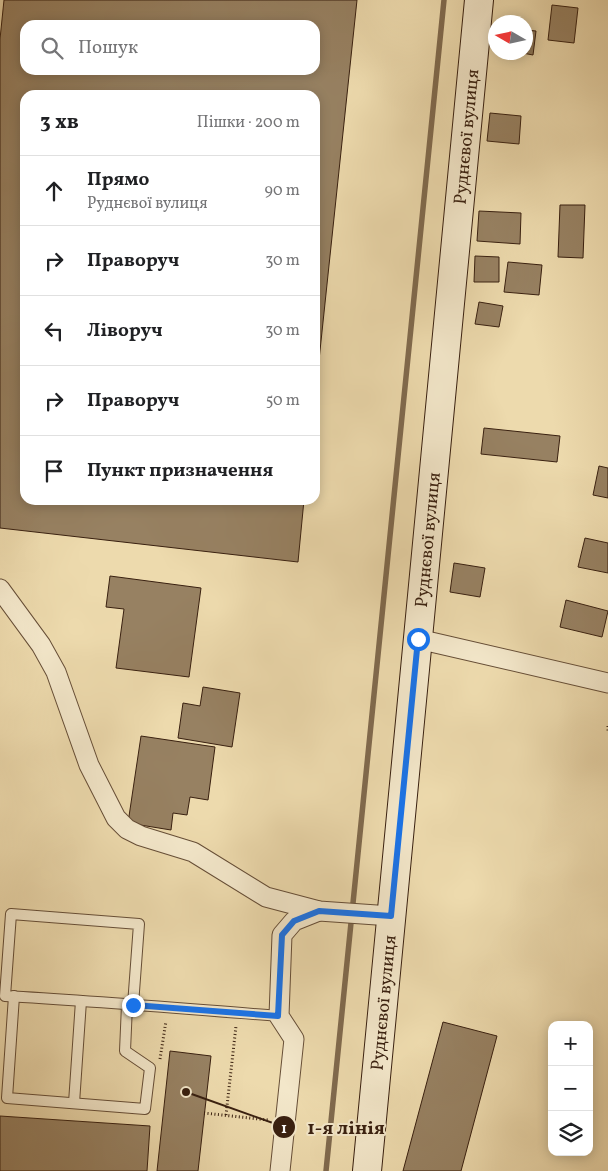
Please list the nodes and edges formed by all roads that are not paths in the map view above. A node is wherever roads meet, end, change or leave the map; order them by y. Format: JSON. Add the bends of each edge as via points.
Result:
{"nodes":[{"id":1,"x":479,"y":0,"type":"edge"},
{"id":2,"x":0,"y":590,"type":"edge"},
{"id":3,"x":418,"y":639,"type":"junction"},
{"id":4,"x":608,"y":683,"type":"edge"},
{"id":5,"x":319,"y":911,"type":"junction"},
{"id":6,"x":391,"y":916,"type":"junction"},
{"id":7,"x":14,"y":996,"type":"junction"},
{"id":8,"x":81,"y":1001,"type":"junction"},
{"id":9,"x":130,"y":1005,"type":"junction"},
{"id":10,"x":278,"y":1016,"type":"junction"},
{"id":11,"x":74,"y":1103,"type":"junction"},
{"id":12,"x":280,"y":1171,"type":"edge"},
{"id":13,"x":367,"y":1171,"type":"edge"}],
"edges":[{"from":1,"to":3,"type":"street","name":"Руднєвої вулиця"},
{"from":2,"to":5,"type":"street","via":[[41,644],[56,672],[89,765],[116,818],[141,836],[192,852],[266,897]]},
{"from":3,"to":4,"type":"street"},
{"from":3,"to":6,"type":"street","name":"Руднєвої вулиця"},
{"from":5,"to":6,"type":"street"},
{"from":5,"to":10,"type":"street","via":[[294,921],[282,935]]},
{"from":6,"to":13,"type":"street","name":"Руднєвої вулиця"},
{"from":7,"to":8,"type":"lane"},
{"from":7,"to":9,"type":"lane","via":[[5,996],[11,914],[138,924]]},
{"from":7,"to":11,"type":"lane","via":[[7,1098]]},
{"from":8,"to":9,"type":"lane"},
{"from":8,"to":11,"type":"lane"},
{"from":9,"to":10,"type":"lane"},
{"from":9,"to":11,"type":"lane","via":[[125,1051],[150,1068],[145,1109]]},
{"from":10,"to":12,"type":"street","via":[[294,1038]]}]}
